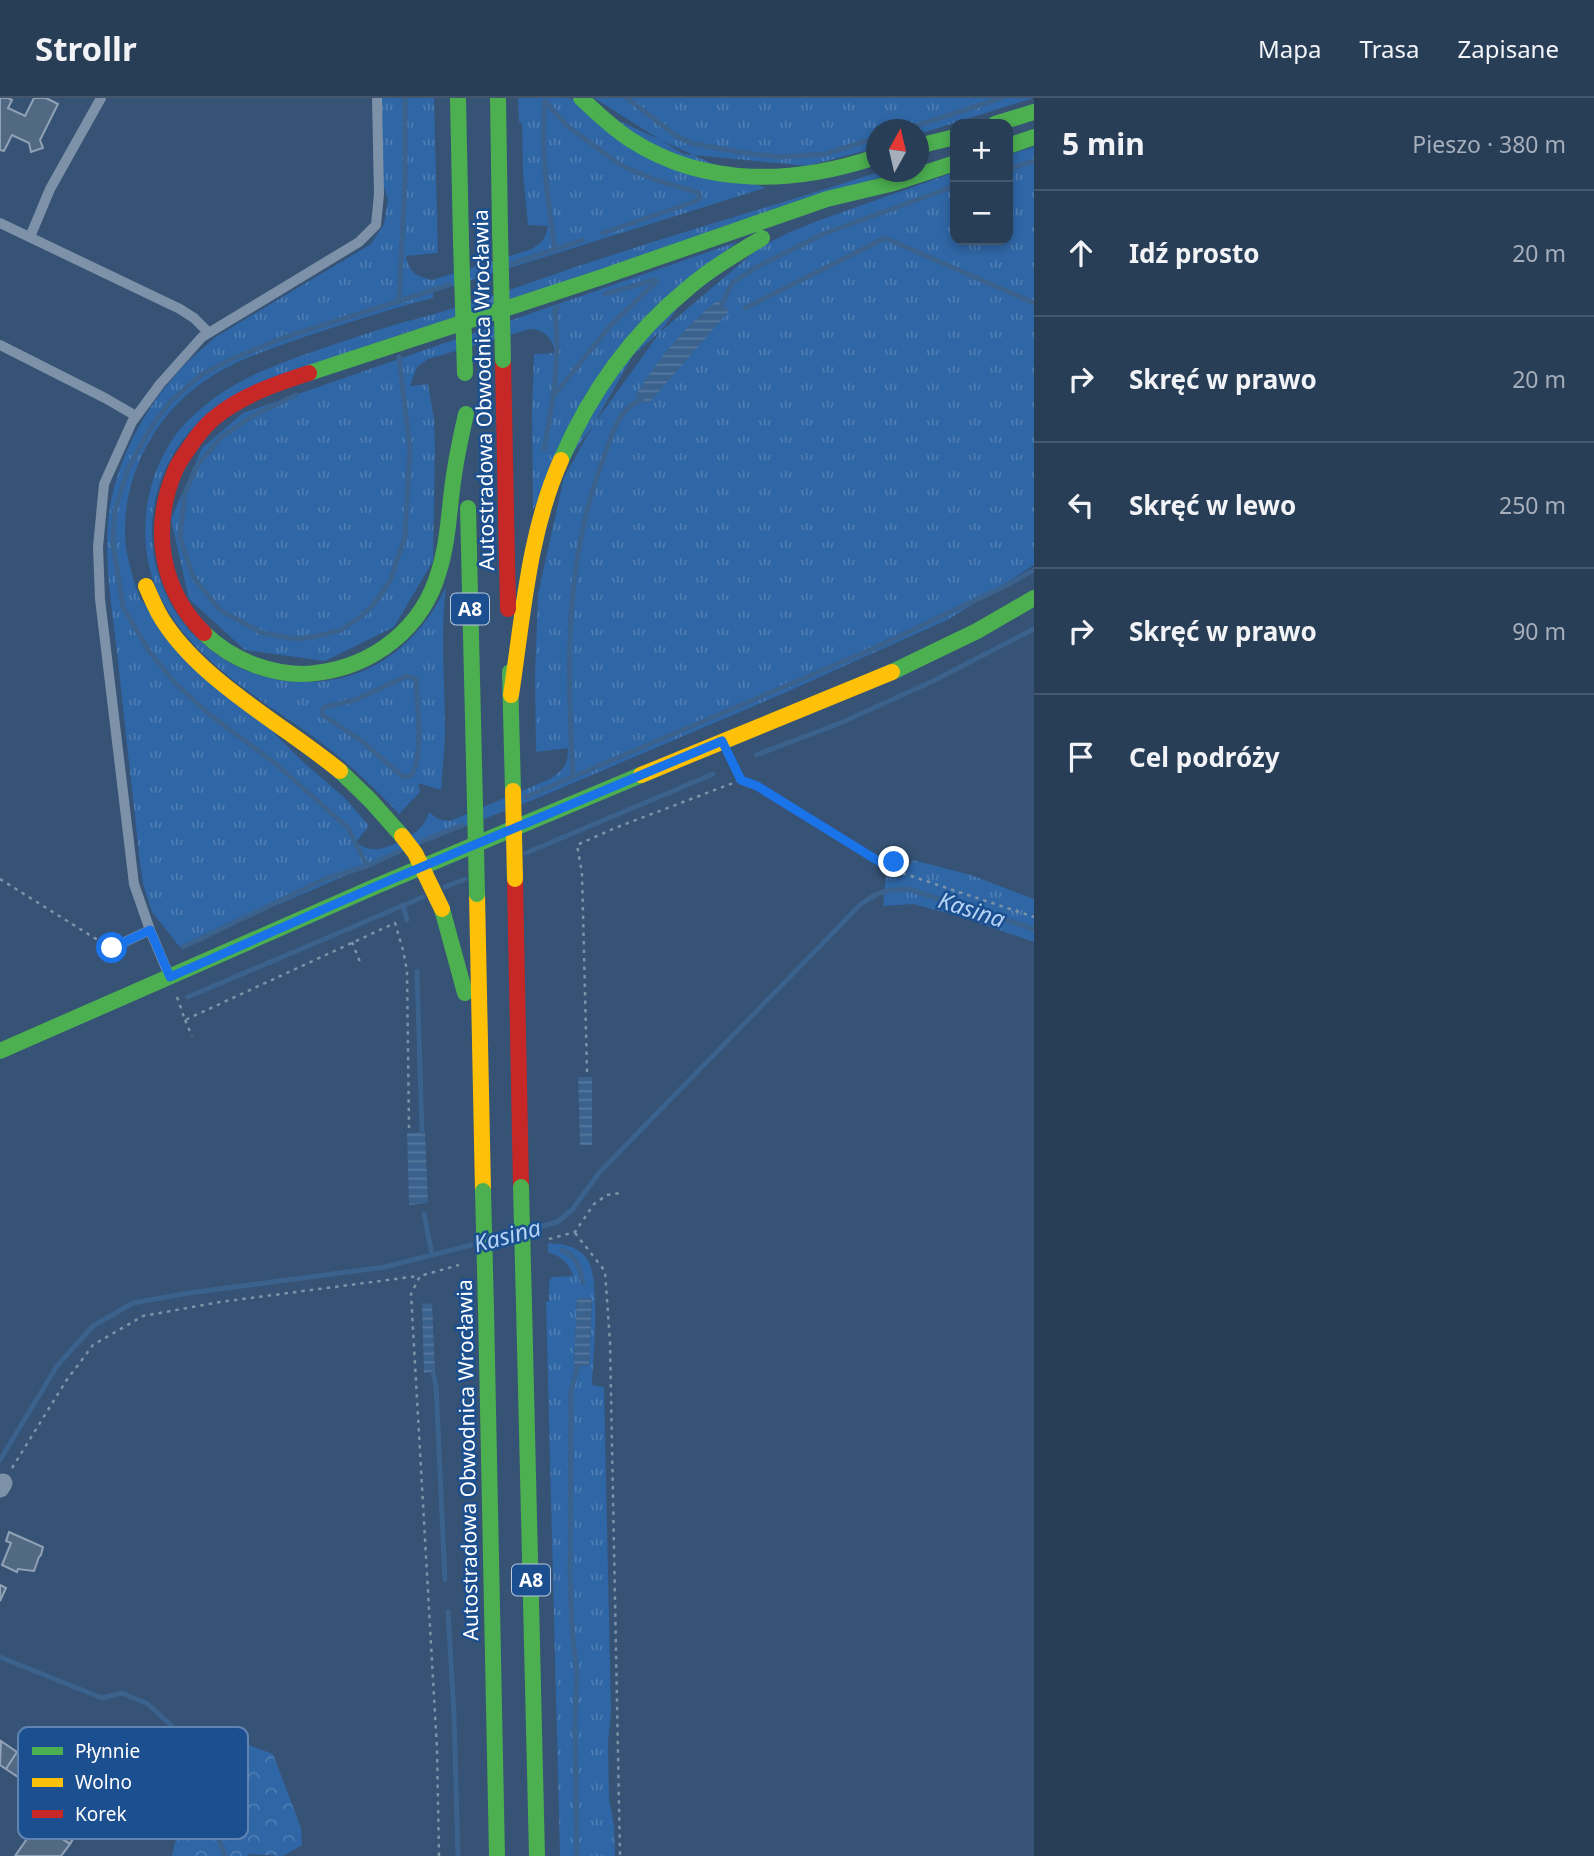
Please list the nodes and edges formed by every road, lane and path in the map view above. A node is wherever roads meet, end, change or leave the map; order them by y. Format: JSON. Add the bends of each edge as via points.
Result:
{"nodes":[{"id":1,"x":101,"y":98,"type":"edge"},
{"id":2,"x":377,"y":98,"type":"edge"},
{"id":3,"x":458,"y":98,"type":"edge"},
{"id":4,"x":498,"y":98,"type":"edge"},
{"id":5,"x":581,"y":98,"type":"edge"},
{"id":6,"x":1034,"y":111,"type":"edge"},
{"id":7,"x":1010,"y":119,"type":"edge"},
{"id":8,"x":1034,"y":137,"type":"edge"},
{"id":9,"x":950,"y":139,"type":"edge"},
{"id":10,"x":1013,"y":144,"type":"edge"},
{"id":11,"x":929,"y":146,"type":"edge"},
{"id":12,"x":866,"y":160,"type":"edge"},
{"id":13,"x":950,"y":165,"type":"edge"},
{"id":14,"x":866,"y":171,"type":"edge"},
{"id":15,"x":894,"y":183,"type":"junction"},
{"id":16,"x":797,"y":193,"type":"dead end"},
{"id":17,"x":0,"y":223,"type":"edge"},
{"id":18,"x":30,"y":237,"type":"junction"},
{"id":19,"x":514,"y":281,"type":"dead end"},
{"id":20,"x":451,"y":302,"type":"dead end"},
{"id":21,"x":209,"y":333,"type":"junction"},
{"id":22,"x":0,"y":345,"type":"edge"},
{"id":23,"x":465,"y":392,"type":"junction"},
{"id":24,"x":136,"y":416,"type":"junction"},
{"id":25,"x":142,"y":575,"type":"dead end"},
{"id":26,"x":1034,"y":598,"type":"edge"},
{"id":27,"x":511,"y":695,"type":"junction"},
{"id":28,"x":722,"y":741,"type":"junction"},
{"id":29,"x":741,"y":780,"type":"junction"},
{"id":30,"x":894,"y":862,"type":"dead end"},
{"id":31,"x":888,"y":867,"type":"junction"},
{"id":32,"x":0,"y":879,"type":"edge"},
{"id":33,"x":1034,"y":917,"type":"edge"},
{"id":34,"x":150,"y":930,"type":"junction"},
{"id":35,"x":352,"y":942,"type":"junction"},
{"id":36,"x":112,"y":948,"type":"joint"},
{"id":37,"x":360,"y":962,"type":"dead end"},
{"id":38,"x":170,"y":977,"type":"junction"},
{"id":39,"x":186,"y":1020,"type":"junction"},
{"id":40,"x":191,"y":1036,"type":"dead end"},
{"id":41,"x":479,"y":1050,"type":"junction"},
{"id":42,"x":0,"y":1051,"type":"edge"},
{"id":43,"x":587,"y":1072,"type":"dead end"},
{"id":44,"x":409,"y":1128,"type":"dead end"},
{"id":45,"x":621,"y":1193,"type":"dead end"},
{"id":46,"x":575,"y":1232,"type":"junction"},
{"id":47,"x":549,"y":1239,"type":"dead end"},
{"id":48,"x":458,"y":1265,"type":"dead end"},
{"id":49,"x":420,"y":1276,"type":"junction"},
{"id":50,"x":2,"y":1486,"type":"edge"},
{"id":51,"x":439,"y":1856,"type":"edge"},
{"id":52,"x":497,"y":1856,"type":"edge"},
{"id":53,"x":537,"y":1856,"type":"edge"},
{"id":54,"x":620,"y":1856,"type":"edge"}],
"edges":[{"from":1,"to":18,"type":"lane","via":[[50,189]]},
{"from":2,"to":21,"type":"lane","via":[[376,225],[359,242]]},
{"from":3,"to":23,"type":"main road","name":"Autostradowa Obwodnica Wrocławia","number":"A8","bridge":true},
{"from":4,"to":27,"type":"main road","name":"Autostradowa Obwodnica Wrocławia","number":"A8","bridge":true},
{"from":5,"to":12,"type":"main road","via":[[641,146],[671,161],[722,175],[804,175]]},
{"from":6,"to":7,"type":"main road"},
{"from":8,"to":10,"type":"main road"},
{"from":9,"to":11,"type":"main road"},
{"from":13,"to":15,"type":"main road"},
{"from":14,"to":16,"type":"main road"},
{"from":15,"to":23,"type":"main road","via":[[827,199],[280,382],[220,413],[186,449],[171,475],[161,512],[165,571],[180,606],[205,637],[252,665],[298,674],[363,661],[396,640],[424,607],[443,560]]},
{"from":15,"to":27,"type":"main road","via":[[733,255],[666,306],[615,364],[570,437],[553,478],[541,517]]},
{"from":17,"to":18,"type":"lane"},
{"from":18,"to":21,"type":"lane","via":[[180,309]]},
{"from":19,"to":20,"type":"main road"},
{"from":21,"to":24,"type":"lane"},
{"from":22,"to":24,"type":"lane"},
{"from":23,"to":41,"type":"main road","name":"Autostradowa Obwodnica Wrocławia","number":"A8","bridge":true},
{"from":24,"to":34,"type":"lane","via":[[104,484],[98,547],[100,600],[134,884]]},
{"from":25,"to":41,"type":"main road","bridge":true,"via":[[153,606],[183,649],[369,796],[415,853],[442,909]]},
{"from":26,"to":28,"type":"main road","via":[[882,677]]},
{"from":27,"to":53,"type":"main road","name":"Autostradowa Obwodnica Wrocławia","number":"A8","bridge":true},
{"from":28,"to":29,"type":"path"},
{"from":28,"to":38,"type":"main road"},
{"from":29,"to":31,"type":"path"},
{"from":29,"to":43,"type":"path","via":[[577,845],[582,873]]},
{"from":30,"to":31,"type":"path"},
{"from":31,"to":33,"type":"path"},
{"from":32,"to":36,"type":"path"},
{"from":34,"to":36,"type":"lane"},
{"from":34,"to":38,"type":"lane"},
{"from":35,"to":37,"type":"path"},
{"from":35,"to":39,"type":"path"},
{"from":35,"to":44,"type":"path","via":[[395,923],[407,971]]},
{"from":38,"to":39,"type":"path"},
{"from":38,"to":42,"type":"main road"},
{"from":39,"to":40,"type":"path"},
{"from":41,"to":52,"type":"main road","name":"Autostradowa Obwodnica Wrocławia","number":"A8","bridge":true},
{"from":45,"to":46,"type":"path","via":[[594,1204]]},
{"from":46,"to":47,"type":"path"},
{"from":46,"to":54,"type":"path","via":[[604,1270],[610,1342]]},
{"from":48,"to":49,"type":"path"},
{"from":49,"to":50,"type":"path","via":[[143,1316],[93,1345]]},
{"from":49,"to":51,"type":"path","via":[[411,1294],[438,1749]]}]}
